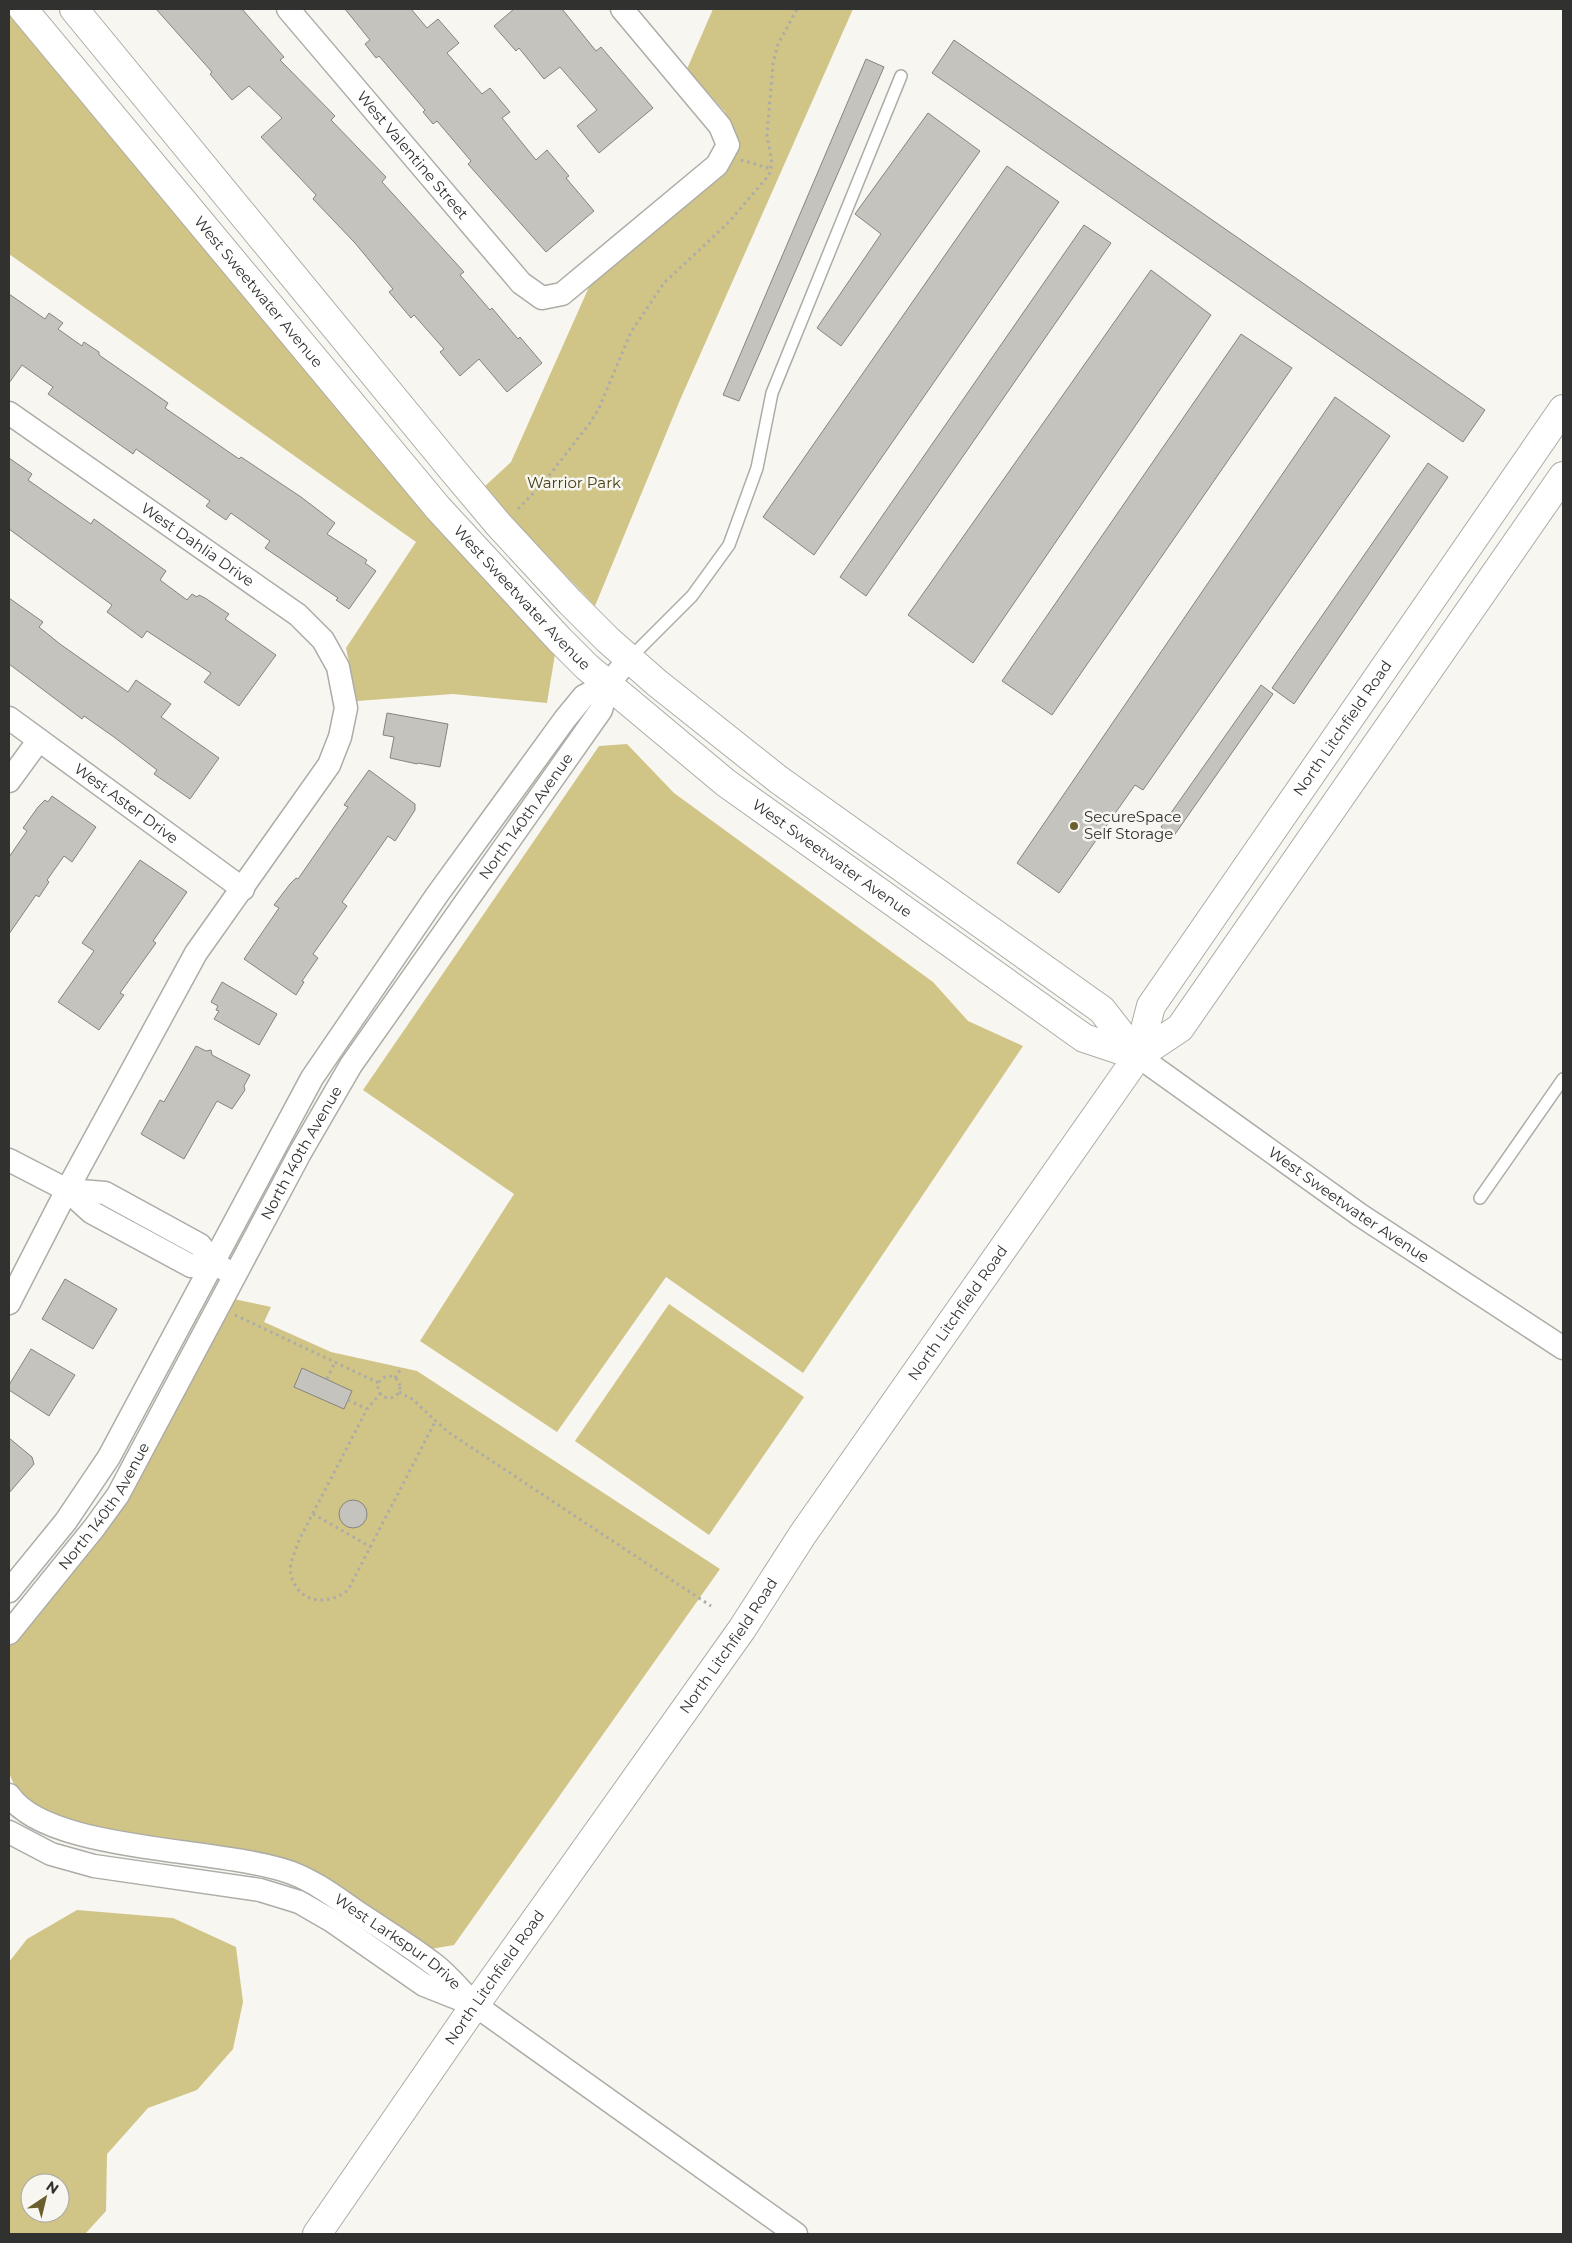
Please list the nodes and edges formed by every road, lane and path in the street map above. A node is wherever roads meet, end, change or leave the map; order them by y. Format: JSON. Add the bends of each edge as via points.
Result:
{"nodes":[{"id":1,"x":23,"y":9,"type":"edge"},
{"id":2,"x":74,"y":9,"type":"edge"},
{"id":3,"x":288,"y":9,"type":"edge"},
{"id":4,"x":622,"y":9,"type":"edge"},
{"id":5,"x":797,"y":9,"type":"edge"},
{"id":6,"x":901,"y":76,"type":"dead end"},
{"id":7,"x":732,"y":152,"type":"junction"},
{"id":8,"x":772,"y":169,"type":"junction"},
{"id":9,"x":239,"y":210,"type":"junction"},
{"id":10,"x":212,"y":236,"type":"junction"},
{"id":11,"x":1563,"y":409,"type":"edge"},
{"id":12,"x":9,"y":413,"type":"edge"},
{"id":13,"x":1563,"y":476,"type":"edge"},
{"id":14,"x":518,"y":509,"type":"dead end"},
{"id":15,"x":629,"y":659,"type":"junction"},
{"id":16,"x":608,"y":684,"type":"junction"},
{"id":17,"x":9,"y":718,"type":"edge"},
{"id":18,"x":39,"y":740,"type":"junction"},
{"id":19,"x":9,"y":781,"type":"edge"},
{"id":20,"x":243,"y":889,"type":"junction"},
{"id":21,"x":1138,"y":1056,"type":"junction"},
{"id":22,"x":1563,"y":1079,"type":"edge"},
{"id":23,"x":9,"y":1160,"type":"edge"},
{"id":24,"x":67,"y":1190,"type":"junction"},
{"id":25,"x":1480,"y":1198,"type":"dead end"},
{"id":26,"x":214,"y":1263,"type":"junction"},
{"id":27,"x":235,"y":1274,"type":"junction"},
{"id":28,"x":9,"y":1303,"type":"edge"},
{"id":29,"x":232,"y":1313,"type":"dead end"},
{"id":30,"x":1563,"y":1348,"type":"edge"},
{"id":31,"x":335,"y":1362,"type":"junction"},
{"id":32,"x":400,"y":1370,"type":"dead end"},
{"id":33,"x":395,"y":1378,"type":"junction"},
{"id":34,"x":327,"y":1380,"type":"dead end"},
{"id":35,"x":379,"y":1383,"type":"junction"},
{"id":36,"x":399,"y":1392,"type":"junction"},
{"id":37,"x":381,"y":1393,"type":"junction"},
{"id":38,"x":348,"y":1400,"type":"dead end"},
{"id":39,"x":367,"y":1409,"type":"junction"},
{"id":40,"x":436,"y":1420,"type":"junction"},
{"id":41,"x":313,"y":1514,"type":"junction"},
{"id":42,"x":371,"y":1548,"type":"junction"},
{"id":43,"x":9,"y":1591,"type":"edge"},
{"id":44,"x":711,"y":1606,"type":"dead end"},
{"id":45,"x":9,"y":1632,"type":"edge"},
{"id":46,"x":9,"y":1795,"type":"edge"},
{"id":47,"x":9,"y":1832,"type":"edge"},
{"id":48,"x":475,"y":2005,"type":"junction"},
{"id":49,"x":317,"y":2234,"type":"edge"},
{"id":50,"x":796,"y":2234,"type":"edge"}],
"edges":[{"from":1,"to":10,"type":"street","name":"West Sweetwater Avenue"},
{"from":2,"to":9,"type":"street","name":"West Sweetwater Avenue"},
{"from":3,"to":7,"type":"street","name":"West Valentine Street","via":[[521,283],[542,298],[562,294]]},
{"from":4,"to":7,"type":"street","via":[[720,126]]},
{"from":5,"to":8,"type":"path","via":[[778,44],[773,64],[768,135]]},
{"from":6,"to":15,"type":"lane","via":[[772,392],[757,468],[729,545],[692,596]]},
{"from":7,"to":8,"type":"path"},
{"from":8,"to":14,"type":"path","via":[[763,185],[728,223],[664,283],[632,332],[590,423],[544,482]]},
{"from":9,"to":10,"type":"street"},
{"from":9,"to":15,"type":"street","name":"West Sweetwater Avenue","via":[[498,524],[570,602]]},
{"from":10,"to":16,"type":"street","name":"West Sweetwater Avenue","via":[[470,544],[558,640]]},
{"from":11,"to":21,"type":"street","name":"North Litchfield Road","via":[[1151,1006]]},
{"from":12,"to":20,"type":"street","name":"West Dahlia Drive","via":[[298,615],[323,640],[338,667],[346,708],[329,765]]},
{"from":13,"to":21,"type":"street","name":"North Litchfield Road","via":[[1180,1028]]},
{"from":15,"to":16,"type":"street","name":"North 140th Avenue"},
{"from":15,"to":21,"type":"street","name":"West Sweetwater Avenue","via":[[779,780],[1102,1010]]},
{"from":16,"to":21,"type":"street","name":"West Sweetwater Avenue","via":[[726,782],[1084,1038]]},
{"from":16,"to":26,"type":"street","name":"North 140th Avenue","via":[[584,696],[565,719],[334,1044],[297,1103]]},
{"from":16,"to":27,"type":"street","name":"North 140th Avenue","via":[[601,710],[351,1065]]},
{"from":17,"to":18,"type":"street","name":"West Aster Drive"},
{"from":18,"to":19,"type":"street"},
{"from":18,"to":20,"type":"street","name":"West Aster Drive"},
{"from":20,"to":24,"type":"street","via":[[196,953]]},
{"from":21,"to":30,"type":"street","name":"West Sweetwater Avenue","via":[[1360,1215]]},
{"from":21,"to":48,"type":"street","name":"North Litchfield Road","via":[[803,1534],[742,1629]]},
{"from":22,"to":25,"type":"lane"},
{"from":23,"to":24,"type":"street"},
{"from":24,"to":26,"type":"street","via":[[105,1193],[200,1245]]},
{"from":24,"to":28,"type":"street"},
{"from":26,"to":27,"type":"street"},
{"from":26,"to":43,"type":"street","name":"North 140th Avenue","via":[[109,1457],[66,1521]]},
{"from":27,"to":45,"type":"street","name":"North 140th Avenue","via":[[118,1495]]},
{"from":29,"to":31,"type":"path"},
{"from":31,"to":34,"type":"path"},
{"from":31,"to":35,"type":"path"},
{"from":32,"to":33,"type":"path"},
{"from":33,"to":35,"type":"path","via":[[385,1377]]},
{"from":33,"to":36,"type":"path","via":[[400,1384]]},
{"from":35,"to":37,"type":"path"},
{"from":36,"to":37,"type":"path","via":[[392,1397]]},
{"from":36,"to":40,"type":"path"},
{"from":37,"to":39,"type":"path"},
{"from":38,"to":39,"type":"path"},
{"from":39,"to":41,"type":"path"},
{"from":40,"to":42,"type":"path"},
{"from":40,"to":44,"type":"path","via":[[448,1432]]},
{"from":41,"to":42,"type":"path"},
{"from":41,"to":42,"type":"path","via":[[292,1561],[291,1574],[299,1590],[310,1599],[324,1602],[348,1590]]},
{"from":46,"to":48,"type":"street","name":"West Larkspur Drive","via":[[29,1814],[82,1836],[255,1862],[307,1880],[436,1966]]},
{"from":47,"to":48,"type":"street","name":"West Larkspur Drive","via":[[51,1854],[94,1866],[260,1890],[299,1902],[424,1985]]},
{"from":48,"to":49,"type":"street","name":"North Litchfield Road"},
{"from":48,"to":50,"type":"street"}]}
